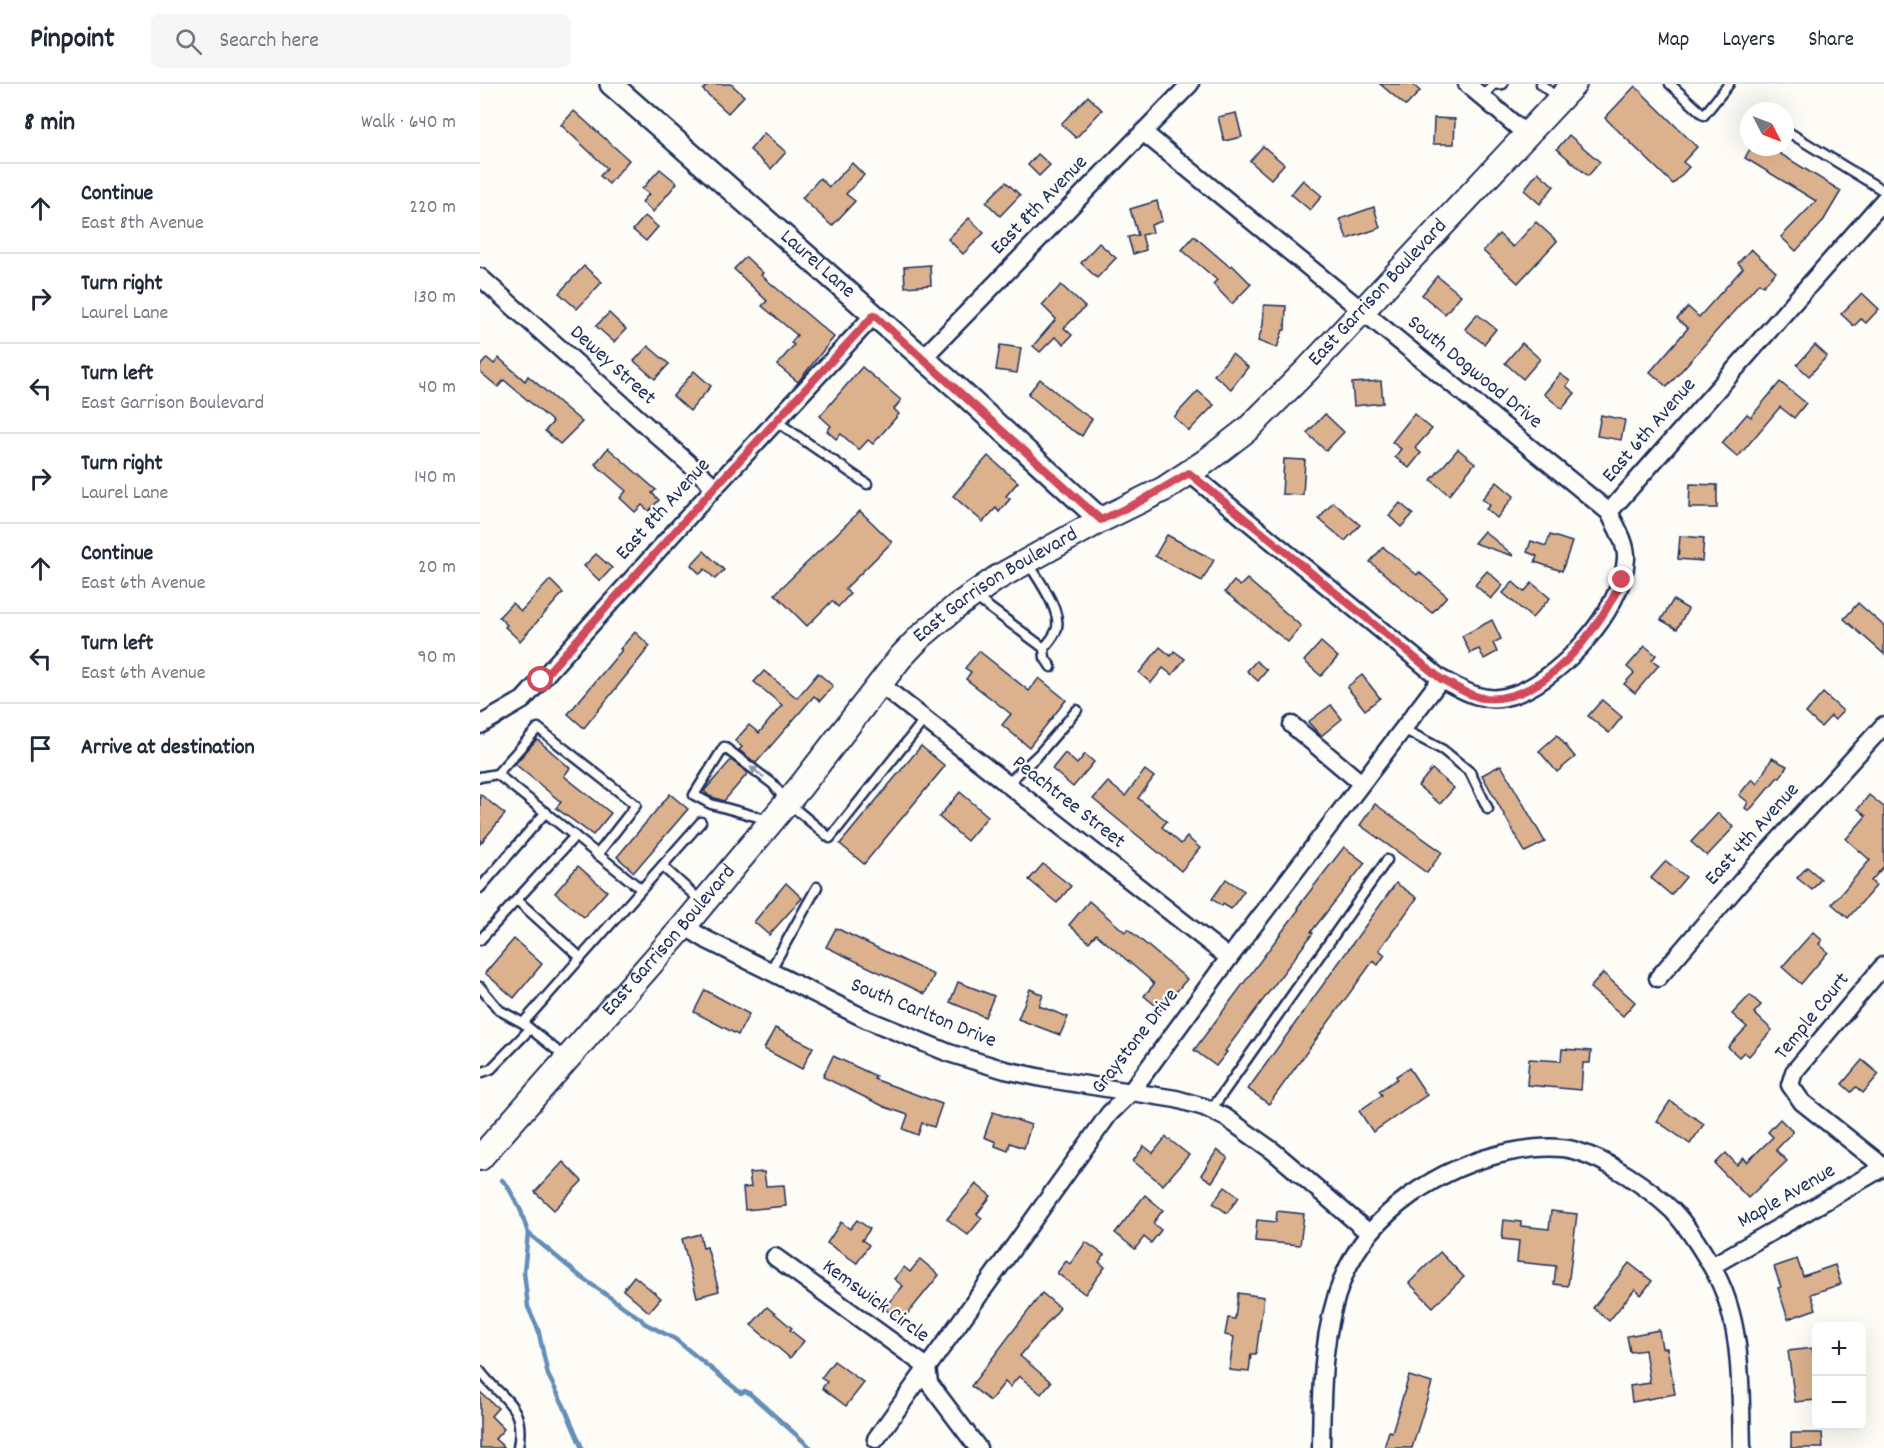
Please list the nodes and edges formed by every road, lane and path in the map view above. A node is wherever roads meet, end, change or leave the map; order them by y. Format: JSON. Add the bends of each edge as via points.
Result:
{"nodes":[{"id":1,"x":611,"y":84,"type":"edge"},
{"id":2,"x":1190,"y":84,"type":"edge"},
{"id":3,"x":1467,"y":84,"type":"edge"},
{"id":4,"x":1503,"y":84,"type":"edge"},
{"id":5,"x":1541,"y":84,"type":"edge"},
{"id":6,"x":1670,"y":84,"type":"edge"},
{"id":7,"x":1729,"y":84,"type":"edge"},
{"id":8,"x":1490,"y":89,"type":"edge"},
{"id":9,"x":1567,"y":92,"type":"edge"},
{"id":10,"x":1143,"y":132,"type":"junction"},
{"id":11,"x":1527,"y":135,"type":"junction"},
{"id":12,"x":1794,"y":136,"type":"edge"},
{"id":13,"x":1884,"y":191,"type":"edge"},
{"id":14,"x":1884,"y":200,"type":"edge"},
{"id":15,"x":480,"y":278,"type":"edge"},
{"id":16,"x":1363,"y":311,"type":"junction"},
{"id":17,"x":874,"y":315,"type":"junction"},
{"id":18,"x":923,"y":358,"type":"junction"},
{"id":19,"x":776,"y":421,"type":"junction"},
{"id":20,"x":1189,"y":473,"type":"junction"},
{"id":21,"x":867,"y":484,"type":"dead end"},
{"id":22,"x":715,"y":487,"type":"junction"},
{"id":23,"x":1609,"y":512,"type":"junction"},
{"id":24,"x":1101,"y":520,"type":"junction"},
{"id":25,"x":1027,"y":561,"type":"junction"},
{"id":26,"x":972,"y":595,"type":"junction"},
{"id":27,"x":1044,"y":648,"type":"junction"},
{"id":28,"x":1051,"y":668,"type":"dead end"},
{"id":29,"x":1441,"y":679,"type":"junction"},
{"id":30,"x":880,"y":684,"type":"junction"},
{"id":31,"x":1077,"y":710,"type":"dead end"},
{"id":32,"x":925,"y":719,"type":"junction"},
{"id":33,"x":480,"y":725,"type":"edge"},
{"id":34,"x":1292,"y":725,"type":"dead end"},
{"id":35,"x":1884,"y":725,"type":"edge"},
{"id":36,"x":1402,"y":729,"type":"junction"},
{"id":37,"x":497,"y":774,"type":"junction"},
{"id":38,"x":480,"y":777,"type":"edge"},
{"id":39,"x":1361,"y":783,"type":"junction"},
{"id":40,"x":1007,"y":784,"type":"junction"},
{"id":41,"x":787,"y":802,"type":"junction"},
{"id":42,"x":1488,"y":809,"type":"dead end"},
{"id":43,"x":546,"y":812,"type":"junction"},
{"id":44,"x":771,"y":821,"type":"junction"},
{"id":45,"x":701,"y":822,"type":"dead end"},
{"id":46,"x":575,"y":836,"type":"junction"},
{"id":47,"x":597,"y":855,"type":"junction"},
{"id":48,"x":1388,"y":860,"type":"dead end"},
{"id":49,"x":662,"y":866,"type":"junction"},
{"id":50,"x":817,"y":887,"type":"dead end"},
{"id":51,"x":480,"y":888,"type":"edge"},
{"id":52,"x":641,"y":889,"type":"junction"},
{"id":53,"x":517,"y":900,"type":"junction"},
{"id":54,"x":703,"y":903,"type":"junction"},
{"id":55,"x":684,"y":926,"type":"junction"},
{"id":56,"x":480,"y":940,"type":"edge"},
{"id":57,"x":580,"y":957,"type":"junction"},
{"id":58,"x":1229,"y":958,"type":"junction"},
{"id":59,"x":1884,"y":965,"type":"edge"},
{"id":60,"x":770,"y":971,"type":"junction"},
{"id":61,"x":1658,"y":978,"type":"dead end"},
{"id":62,"x":480,"y":987,"type":"edge"},
{"id":63,"x":527,"y":1026,"type":"junction"},
{"id":64,"x":568,"y":1059,"type":"junction"},
{"id":65,"x":480,"y":1073,"type":"edge"},
{"id":66,"x":1130,"y":1093,"type":"junction"},
{"id":67,"x":1211,"y":1110,"type":"junction"},
{"id":68,"x":480,"y":1158,"type":"edge"},
{"id":69,"x":1884,"y":1167,"type":"edge"},
{"id":70,"x":1369,"y":1233,"type":"junction"},
{"id":71,"x":775,"y":1257,"type":"dead end"},
{"id":72,"x":1712,"y":1266,"type":"junction"},
{"id":73,"x":927,"y":1367,"type":"junction"},
{"id":74,"x":480,"y":1371,"type":"edge"},
{"id":75,"x":876,"y":1439,"type":"dead end"},
{"id":76,"x":518,"y":1448,"type":"edge"},
{"id":77,"x":978,"y":1448,"type":"edge"},
{"id":78,"x":1321,"y":1448,"type":"edge"},
{"id":79,"x":1742,"y":1448,"type":"edge"}],
"edges":[{"from":1,"to":17,"type":"street","name":"Laurel Lane"},
{"from":2,"to":10,"type":"street","name":"East 8th Avenue"},
{"from":3,"to":8,"type":"street"},
{"from":4,"to":8,"type":"lane"},
{"from":5,"to":9,"type":"lane"},
{"from":6,"to":7,"type":"lane","via":[[1704,115]]},
{"from":8,"to":11,"type":"street"},
{"from":9,"to":11,"type":"main road","name":"East Garrison Boulevard"},
{"from":10,"to":16,"type":"street","name":"South Dogwood Drive"},
{"from":10,"to":18,"type":"street","name":"East 8th Avenue"},
{"from":11,"to":16,"type":"main road","name":"East Garrison Boulevard"},
{"from":12,"to":13,"type":"lane"},
{"from":14,"to":23,"type":"street","name":"East 6th Avenue"},
{"from":15,"to":22,"type":"street","name":"Dewey Street"},
{"from":16,"to":20,"type":"main road","name":"East Garrison Boulevard","via":[[1249,428]]},
{"from":16,"to":23,"type":"street","name":"South Dogwood Drive"},
{"from":17,"to":18,"type":"street","name":"Laurel Lane"},
{"from":17,"to":19,"type":"street","name":"East 8th Avenue"},
{"from":18,"to":24,"type":"street","name":"Laurel Lane"},
{"from":19,"to":21,"type":"lane"},
{"from":19,"to":22,"type":"street","name":"East 8th Avenue"},
{"from":20,"to":24,"type":"main road","name":"East Garrison Boulevard"},
{"from":20,"to":29,"type":"street"},
{"from":22,"to":33,"type":"street","name":"East 8th Avenue","via":[[523,700]]},
{"from":23,"to":29,"type":"street","name":"East 6th Avenue","via":[[1626,557],[1622,580],[1599,624],[1567,660],[1527,689],[1505,698],[1480,698]]},
{"from":24,"to":25,"type":"main road","name":"East Garrison Boulevard"},
{"from":25,"to":26,"type":"main road","name":"East Garrison Boulevard"},
{"from":25,"to":27,"type":"lane","via":[[1056,615],[1058,627]]},
{"from":26,"to":27,"type":"lane"},
{"from":26,"to":30,"type":"main road","name":"East Garrison Boulevard","via":[[920,638]]},
{"from":27,"to":28,"type":"lane"},
{"from":29,"to":36,"type":"street","name":"Graystone Drive"},
{"from":30,"to":32,"type":"street","name":"Peachtree Street"},
{"from":30,"to":41,"type":"main road","name":"East Garrison Boulevard"},
{"from":31,"to":40,"type":"lane"},
{"from":32,"to":40,"type":"street","name":"Peachtree Street"},
{"from":32,"to":41,"type":"lane","via":[[830,838]]},
{"from":34,"to":39,"type":"street"},
{"from":35,"to":61,"type":"street","name":"East 4th Avenue"},
{"from":36,"to":39,"type":"street","name":"Graystone Drive"},
{"from":36,"to":42,"type":"lane","via":[[1443,750],[1470,772]]},
{"from":37,"to":38,"type":"lane"},
{"from":37,"to":43,"type":"lane"},
{"from":37,"to":47,"type":"lane","via":[[538,728],[636,805]]},
{"from":39,"to":58,"type":"street","name":"Graystone Drive"},
{"from":40,"to":58,"type":"street","name":"Peachtree Street"},
{"from":41,"to":44,"type":"main road","name":"East Garrison Boulevard"},
{"from":41,"to":44,"type":"lane","one_way":true,"via":[[773,784],[724,747],[694,795],[711,804]]},
{"from":43,"to":46,"type":"lane"},
{"from":43,"to":51,"type":"lane"},
{"from":44,"to":54,"type":"main road","name":"East Garrison Boulevard"},
{"from":45,"to":49,"type":"lane"},
{"from":46,"to":47,"type":"lane"},
{"from":46,"to":53,"type":"lane"},
{"from":47,"to":52,"type":"lane"},
{"from":48,"to":67,"type":"lane"},
{"from":49,"to":52,"type":"lane"},
{"from":49,"to":54,"type":"lane"},
{"from":50,"to":60,"type":"lane"},
{"from":52,"to":57,"type":"lane"},
{"from":53,"to":56,"type":"lane"},
{"from":53,"to":57,"type":"lane"},
{"from":54,"to":55,"type":"main road","name":"East Garrison Boulevard"},
{"from":55,"to":60,"type":"street","name":"South Carlton Drive"},
{"from":55,"to":64,"type":"main road","name":"East Garrison Boulevard"},
{"from":57,"to":63,"type":"lane"},
{"from":58,"to":66,"type":"street","name":"Graystone Drive"},
{"from":59,"to":69,"type":"street","name":"Temple Court","via":[[1794,1072],[1790,1084],[1802,1102]]},
{"from":60,"to":66,"type":"street","name":"South Carlton Drive","via":[[866,1019],[949,1053],[1015,1072]]},
{"from":62,"to":63,"type":"lane","via":[[499,1010]]},
{"from":63,"to":64,"type":"lane"},
{"from":63,"to":65,"type":"lane","via":[[491,1069]]},
{"from":64,"to":68,"type":"main road","name":"East Garrison Boulevard"},
{"from":66,"to":67,"type":"street","name":"South Carlton Drive","via":[[1176,1099]]},
{"from":66,"to":73,"type":"street","name":"Graystone Drive","via":[[1108,1114]]},
{"from":67,"to":70,"type":"street","name":"South Carlton Drive","via":[[1273,1150]]},
{"from":69,"to":72,"type":"street","name":"Maple Avenue"},
{"from":70,"to":72,"type":"street","via":[[1411,1194],[1452,1170],[1522,1150],[1571,1150],[1615,1168],[1656,1196],[1674,1212]]},
{"from":70,"to":78,"type":"street","via":[[1343,1276],[1327,1329]]},
{"from":71,"to":73,"type":"street","name":"Kemswick Circle"},
{"from":72,"to":79,"type":"street","via":[[1732,1313]]},
{"from":73,"to":75,"type":"street","name":"Graystone Drive"},
{"from":73,"to":77,"type":"street","name":"Kemswick Circle","via":[[929,1383]]},
{"from":74,"to":76,"type":"lane","via":[[517,1414],[521,1430]]}]}
